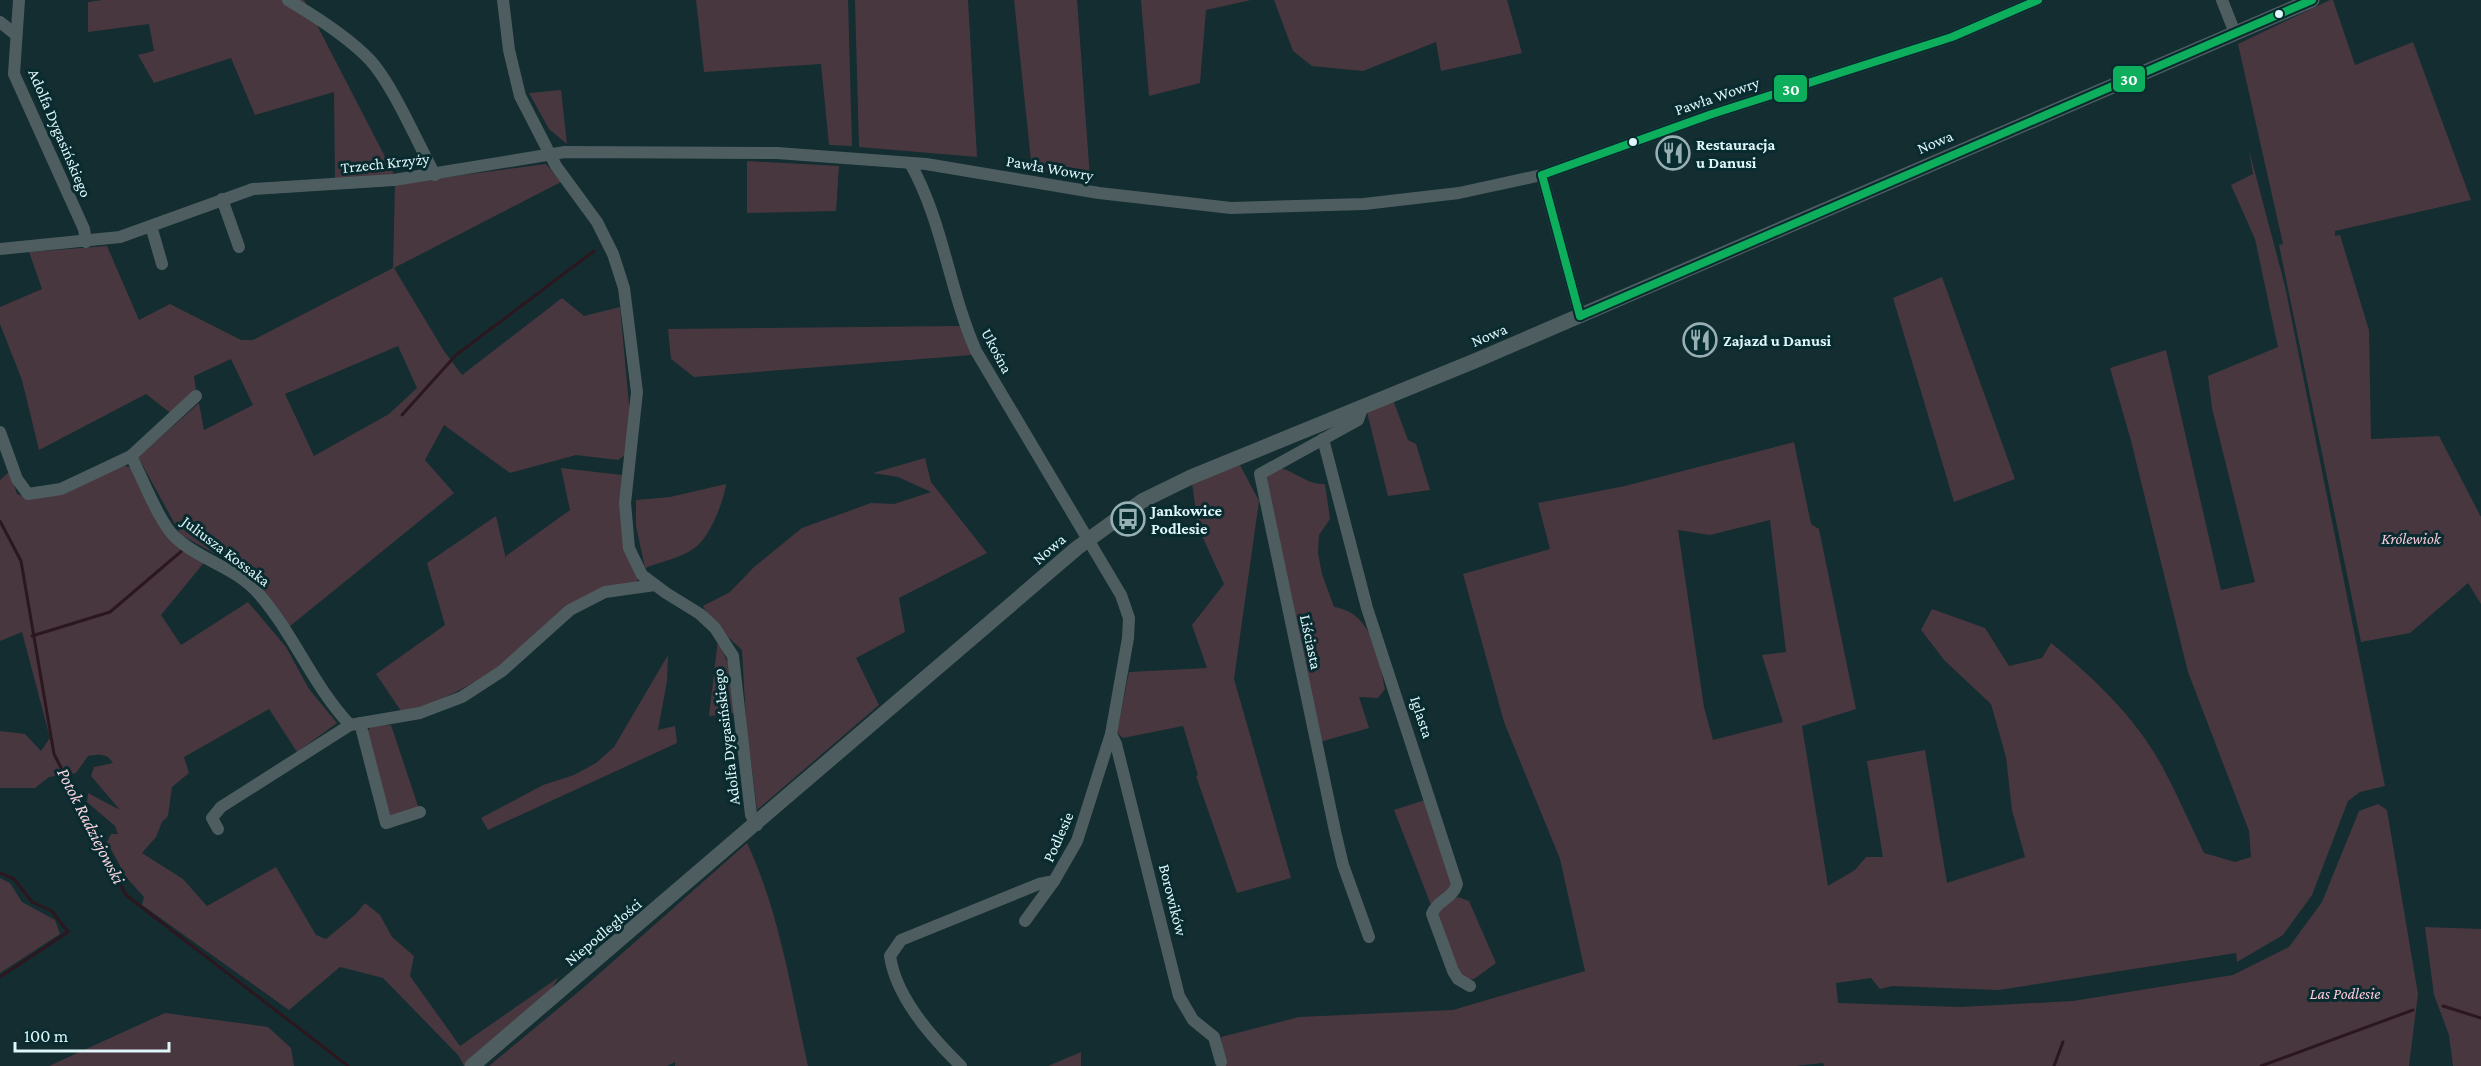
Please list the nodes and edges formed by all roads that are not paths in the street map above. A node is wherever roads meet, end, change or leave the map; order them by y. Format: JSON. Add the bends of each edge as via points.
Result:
{"nodes":[{"id":1,"x":19,"y":0,"type":"edge"},
{"id":2,"x":288,"y":0,"type":"edge"},
{"id":3,"x":503,"y":0,"type":"edge"},
{"id":4,"x":2038,"y":0,"type":"edge"},
{"id":5,"x":2222,"y":0,"type":"edge"},
{"id":6,"x":2312,"y":0,"type":"edge"},
{"id":7,"x":0,"y":22,"type":"edge"},
{"id":8,"x":2235,"y":33,"type":"junction"},
{"id":9,"x":15,"y":34,"type":"junction"},
{"id":10,"x":551,"y":155,"type":"junction"},
{"id":11,"x":910,"y":163,"type":"junction"},
{"id":12,"x":435,"y":175,"type":"junction"},
{"id":13,"x":1542,"y":175,"type":"junction"},
{"id":14,"x":222,"y":199,"type":"junction"},
{"id":15,"x":151,"y":226,"type":"junction"},
{"id":16,"x":86,"y":242,"type":"junction"},
{"id":17,"x":239,"y":247,"type":"dead end"},
{"id":18,"x":0,"y":249,"type":"edge"},
{"id":19,"x":162,"y":264,"type":"dead end"},
{"id":20,"x":1580,"y":316,"type":"junction"},
{"id":21,"x":196,"y":396,"type":"dead end"},
{"id":22,"x":1363,"y":406,"type":"junction"},
{"id":23,"x":0,"y":432,"type":"edge"},
{"id":24,"x":1323,"y":439,"type":"junction"},
{"id":25,"x":131,"y":456,"type":"junction"},
{"id":26,"x":1088,"y":539,"type":"junction"},
{"id":27,"x":656,"y":585,"type":"junction"},
{"id":28,"x":355,"y":724,"type":"junction"},
{"id":29,"x":1111,"y":734,"type":"junction"},
{"id":30,"x":420,"y":812,"type":"dead end"},
{"id":31,"x":757,"y":825,"type":"junction"},
{"id":32,"x":218,"y":829,"type":"dead end"},
{"id":33,"x":1054,"y":881,"type":"junction"},
{"id":34,"x":1025,"y":921,"type":"dead end"},
{"id":35,"x":1369,"y":937,"type":"dead end"},
{"id":36,"x":1470,"y":986,"type":"dead end"},
{"id":37,"x":1221,"y":1062,"type":"dead end"},
{"id":38,"x":472,"y":1066,"type":"edge"},
{"id":39,"x":961,"y":1066,"type":"edge"}],
"edges":[{"from":1,"to":9,"type":"street","name":"Adolfa Dygasińskiego"},
{"from":2,"to":12,"type":"street","via":[[370,59]]},
{"from":3,"to":10,"type":"street","name":"Adolfa Dygasińskiego","via":[[520,96]]},
{"from":4,"to":13,"type":"street","name":"Pawła Wowry","via":[[1952,37],[1712,114]]},
{"from":5,"to":8,"type":"street"},
{"from":6,"to":8,"type":"street","name":"Nowa"},
{"from":7,"to":9,"type":"street"},
{"from":8,"to":20,"type":"street","name":"Nowa"},
{"from":9,"to":16,"type":"street","name":"Adolfa Dygasińskiego","via":[[14,74],[84,229]]},
{"from":10,"to":11,"type":"street","name":"Pawła Wowry","via":[[741,152]]},
{"from":10,"to":12,"type":"street","name":"Trzech Krzyży"},
{"from":10,"to":27,"type":"street","name":"Adolfa Dygasińskiego","via":[[597,222],[624,288],[636,392],[625,503],[629,548],[642,575]]},
{"from":11,"to":13,"type":"street","name":"Pawła Wowry","via":[[1099,193],[1232,208],[1364,204],[1460,193]]},
{"from":11,"to":26,"type":"street","name":"Ukośna","via":[[932,210],[961,315],[976,351]]},
{"from":12,"to":14,"type":"street","name":"Trzech Krzyży","via":[[371,183],[263,188]]},
{"from":13,"to":20,"type":"street"},
{"from":14,"to":15,"type":"street","name":"Trzech Krzyży"},
{"from":14,"to":17,"type":"street"},
{"from":15,"to":16,"type":"street","name":"Trzech Krzyży","via":[[120,237]]},
{"from":15,"to":19,"type":"street"},
{"from":16,"to":18,"type":"street","name":"Trzech Krzyży"},
{"from":20,"to":22,"type":"street","name":"Nowa"},
{"from":21,"to":25,"type":"street"},
{"from":22,"to":24,"type":"street","name":"Liściasta","via":[[1358,420]]},
{"from":22,"to":26,"type":"street","name":"Nowa","via":[[1169,487]]},
{"from":23,"to":25,"type":"street","via":[[17,479],[28,494],[61,489]]},
{"from":24,"to":35,"type":"street","name":"Liściasta","via":[[1260,474],[1343,865]]},
{"from":24,"to":36,"type":"street","name":"Iglasta","via":[[1367,608],[1455,877],[1454,894],[1435,906],[1431,914],[1453,971]]},
{"from":25,"to":28,"type":"street","name":"Juliusza Kossaka","via":[[166,526],[188,546],[224,566],[258,592],[295,643],[330,704]]},
{"from":26,"to":29,"type":"street","name":"Podlesie","via":[[1121,595],[1129,618]]},
{"from":26,"to":31,"type":"street","name":"Nowa"},
{"from":27,"to":28,"type":"street","via":[[605,592],[570,610],[502,671],[462,697],[420,713]]},
{"from":27,"to":31,"type":"street","name":"Adolfa Dygasińskiego","via":[[700,614],[715,628],[733,656],[752,815]]},
{"from":28,"to":30,"type":"street","name":"Juliusza Kossaka","via":[[386,823]]},
{"from":28,"to":32,"type":"street","via":[[220,807],[212,818]]},
{"from":29,"to":33,"type":"street","name":"Podlesie","via":[[1077,841]]},
{"from":29,"to":37,"type":"street","name":"Borowików","via":[[1179,996],[1193,1020],[1214,1038]]},
{"from":31,"to":38,"type":"street","name":"Niepodległości"},
{"from":33,"to":34,"type":"street"},
{"from":33,"to":39,"type":"street","name":"Podlesie","via":[[976,909],[895,946],[890,956],[903,991],[928,1029]]}]}
